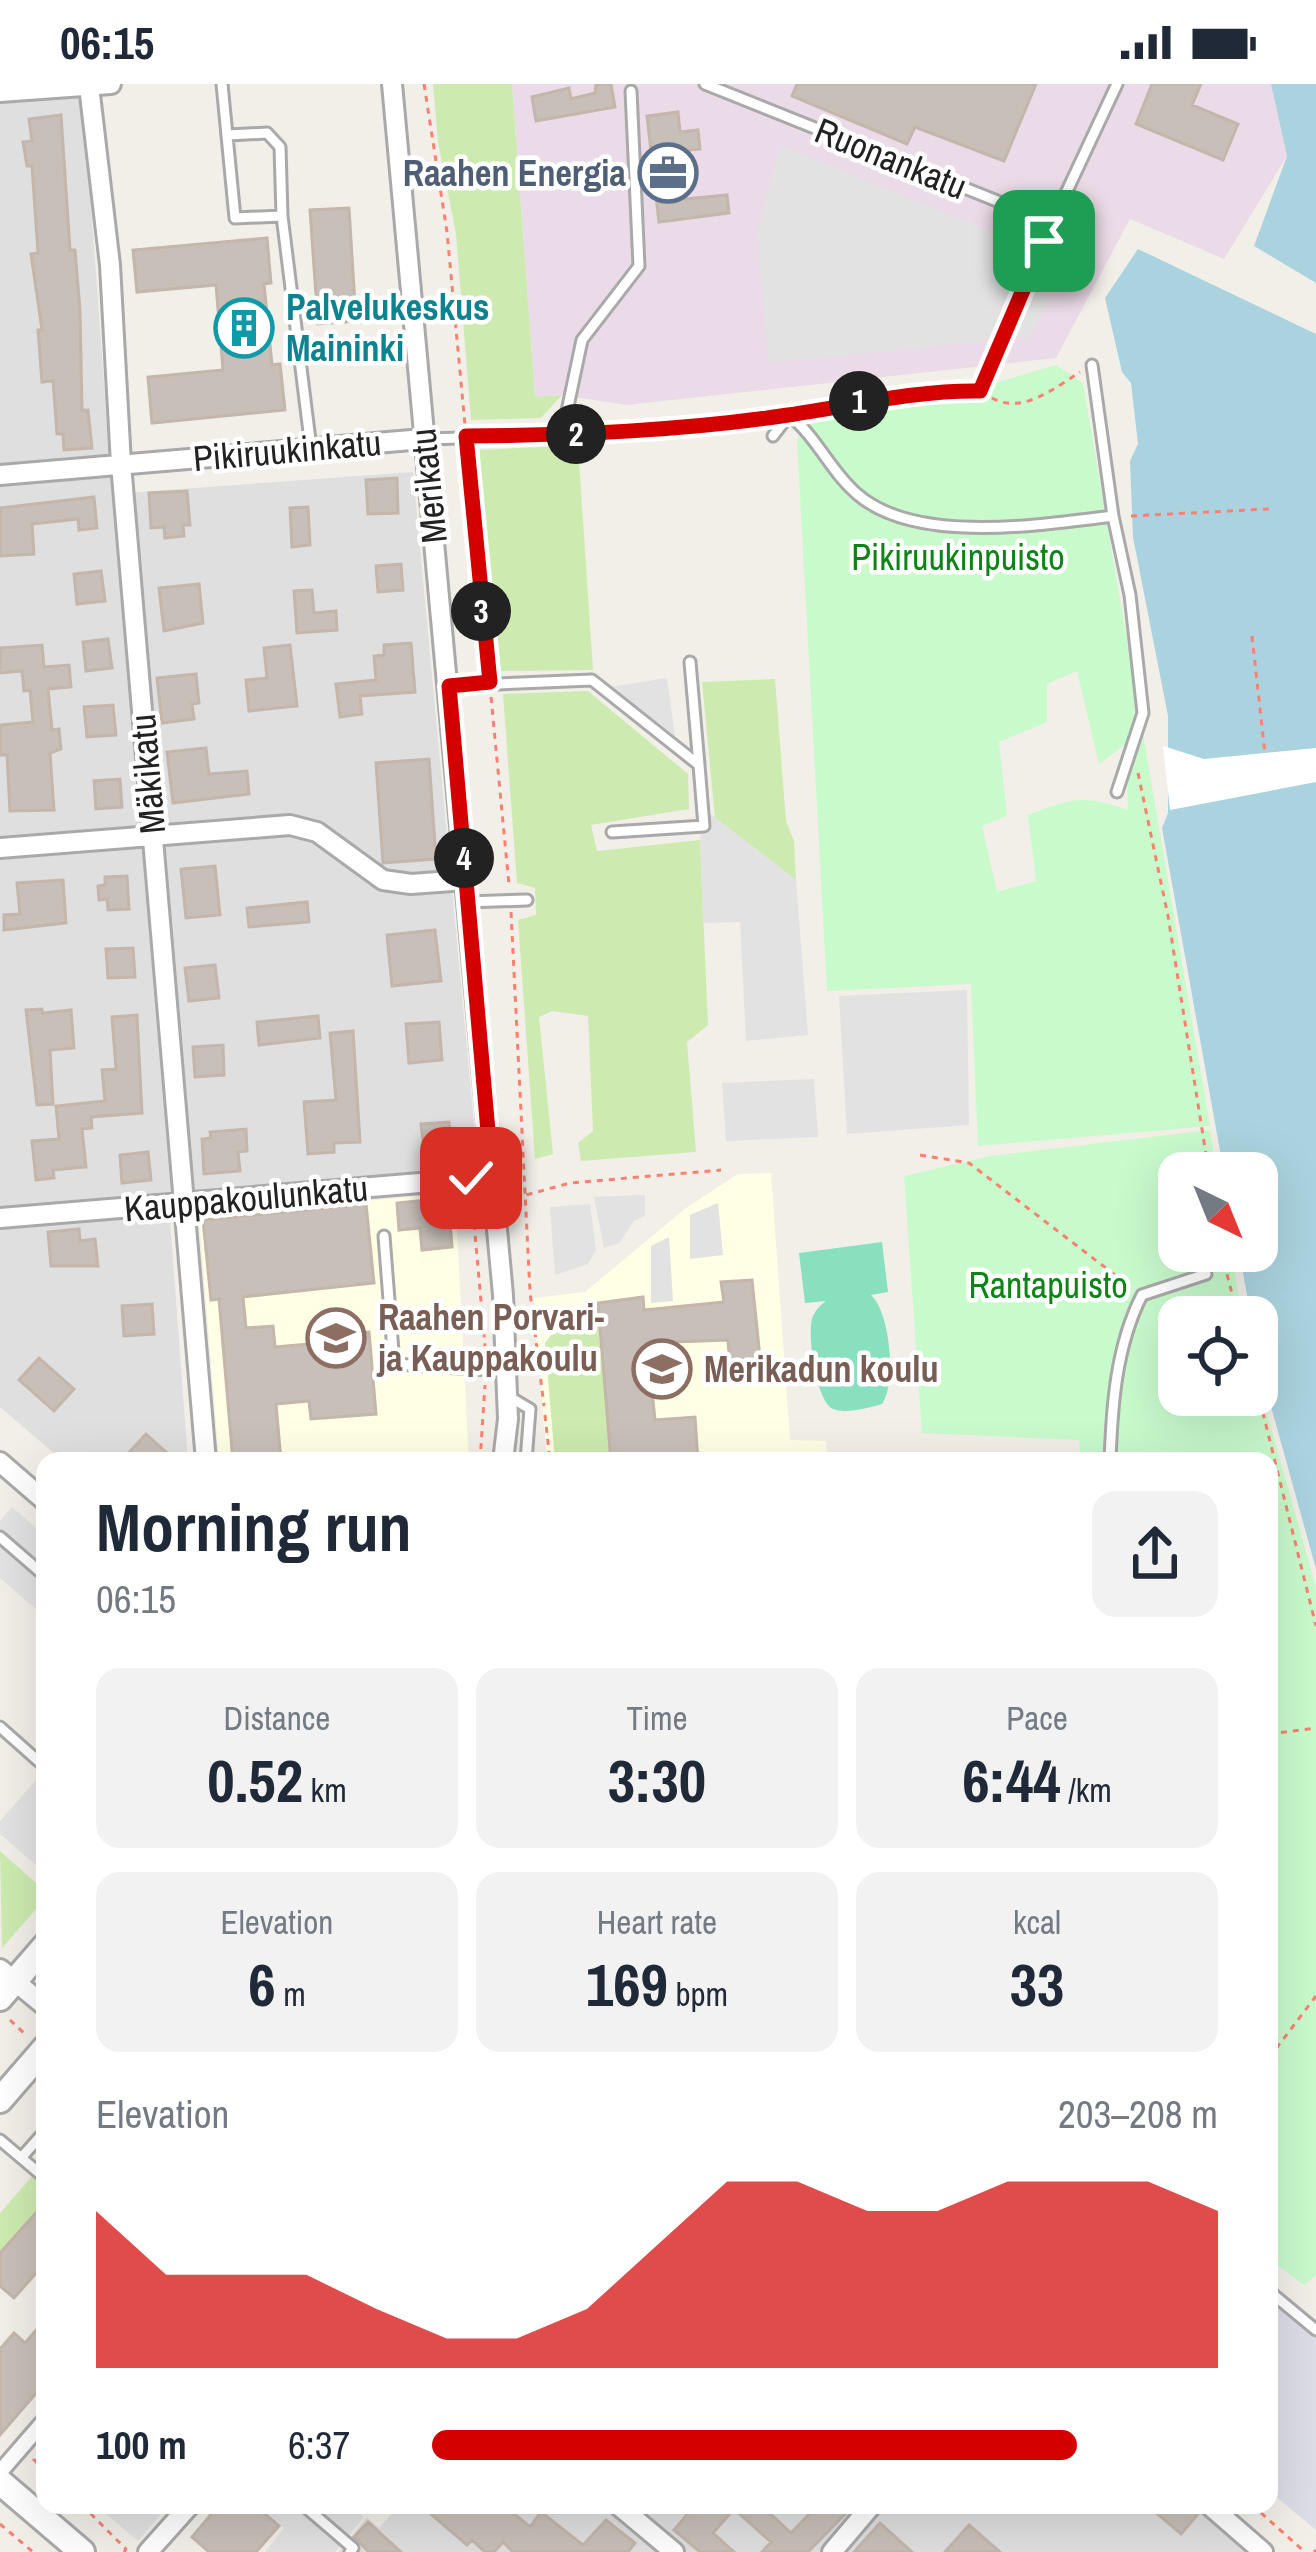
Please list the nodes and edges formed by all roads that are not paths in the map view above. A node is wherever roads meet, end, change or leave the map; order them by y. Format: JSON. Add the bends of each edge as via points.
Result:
{"nodes":[{"id":1,"x":111,"y":84,"type":"edge"},
{"id":2,"x":222,"y":84,"type":"edge"},
{"id":3,"x":392,"y":84,"type":"edge"},
{"id":4,"x":705,"y":84,"type":"edge"},
{"id":5,"x":1117,"y":84,"type":"edge"},
{"id":6,"x":89,"y":86,"type":"edge"},
{"id":7,"x":632,"y":91,"type":"dead end"},
{"id":8,"x":0,"y":92,"type":"edge"},
{"id":9,"x":228,"y":135,"type":"junction"},
{"id":10,"x":282,"y":216,"type":"junction"},
{"id":11,"x":1052,"y":223,"type":"junction"},
{"id":12,"x":1092,"y":364,"type":"road end"},
{"id":13,"x":790,"y":415,"type":"junction"},
{"id":14,"x":562,"y":435,"type":"junction"},
{"id":15,"x":773,"y":436,"type":"dead end"},
{"id":16,"x":423,"y":439,"type":"junction"},
{"id":17,"x":311,"y":448,"type":"junction"},
{"id":18,"x":121,"y":464,"type":"junction"},
{"id":19,"x":0,"y":475,"type":"edge"},
{"id":20,"x":1113,"y":516,"type":"junction"},
{"id":21,"x":691,"y":662,"type":"dead end"},
{"id":22,"x":449,"y":686,"type":"junction"},
{"id":23,"x":699,"y":766,"type":"junction"},
{"id":24,"x":1118,"y":792,"type":"dead end"},
{"id":25,"x":612,"y":832,"type":"dead end"},
{"id":26,"x":153,"y":836,"type":"junction"},
{"id":27,"x":0,"y":848,"type":"edge"},
{"id":28,"x":466,"y":880,"type":"junction"},
{"id":29,"x":526,"y":900,"type":"dead end"},
{"id":30,"x":466,"y":902,"type":"junction"},
{"id":31,"x":492,"y":1177,"type":"junction"},
{"id":32,"x":182,"y":1204,"type":"junction"},
{"id":33,"x":0,"y":1218,"type":"edge"},
{"id":34,"x":384,"y":1236,"type":"dead end"},
{"id":35,"x":1205,"y":1274,"type":"dead end"},
{"id":36,"x":507,"y":1372,"type":"junction"},
{"id":37,"x":508,"y":1396,"type":"junction"},
{"id":38,"x":205,"y":1452,"type":"edge"},
{"id":39,"x":503,"y":1452,"type":"edge"},
{"id":40,"x":527,"y":1452,"type":"edge"},
{"id":41,"x":1110,"y":1452,"type":"edge"},
{"id":42,"x":3,"y":1471,"type":"edge"},
{"id":43,"x":36,"y":1495,"type":"edge"},
{"id":44,"x":0,"y":1537,"type":"edge"},
{"id":45,"x":36,"y":1568,"type":"edge"},
{"id":46,"x":0,"y":1726,"type":"edge"},
{"id":47,"x":36,"y":1759,"type":"edge"},
{"id":48,"x":36,"y":1954,"type":"edge"},
{"id":49,"x":5,"y":1983,"type":"edge"},
{"id":50,"x":36,"y":2001,"type":"edge"},
{"id":51,"x":36,"y":2058,"type":"edge"},
{"id":52,"x":0,"y":2100,"type":"edge"},
{"id":53,"x":0,"y":2140,"type":"edge"},
{"id":54,"x":36,"y":2141,"type":"edge"},
{"id":55,"x":21,"y":2158,"type":"junction"},
{"id":56,"x":36,"y":2170,"type":"edge"},
{"id":57,"x":1278,"y":2298,"type":"edge"},
{"id":58,"x":1316,"y":2330,"type":"edge"},
{"id":59,"x":36,"y":2430,"type":"edge"},
{"id":60,"x":0,"y":2472,"type":"edge"},
{"id":61,"x":0,"y":2482,"type":"edge"},
{"id":62,"x":36,"y":2513,"type":"edge"},
{"id":63,"x":37,"y":2514,"type":"edge"},
{"id":64,"x":182,"y":2514,"type":"edge"},
{"id":65,"x":313,"y":2514,"type":"edge"},
{"id":66,"x":629,"y":2514,"type":"edge"},
{"id":67,"x":864,"y":2514,"type":"edge"},
{"id":68,"x":1219,"y":2514,"type":"edge"},
{"id":69,"x":82,"y":2552,"type":"edge"},
{"id":70,"x":148,"y":2552,"type":"edge"},
{"id":71,"x":350,"y":2552,"type":"edge"},
{"id":72,"x":674,"y":2552,"type":"edge"},
{"id":73,"x":832,"y":2552,"type":"edge"},
{"id":74,"x":1263,"y":2552,"type":"edge"}],
"edges":[{"from":1,"to":6,"type":"street"},
{"from":2,"to":9,"type":"lane"},
{"from":3,"to":16,"type":"street","name":"Merikatu"},
{"from":4,"to":11,"type":"lane","name":"Ruonankatu"},
{"from":5,"to":11,"type":"lane"},
{"from":6,"to":8,"type":"street"},
{"from":6,"to":18,"type":"street","name":"Mäkikatu"},
{"from":7,"to":14,"type":"lane","via":[[639,266],[582,340]]},
{"from":9,"to":10,"type":"lane","via":[[267,134],[280,147]]},
{"from":9,"to":10,"type":"lane","via":[[236,218]]},
{"from":10,"to":17,"type":"lane"},
{"from":11,"to":13,"type":"lane","name":"Pikiruukinkatu","via":[[980,391]]},
{"from":12,"to":20,"type":"lane"},
{"from":13,"to":14,"type":"lane","name":"Pikiruukinkatu"},
{"from":13,"to":15,"type":"lane"},
{"from":13,"to":20,"type":"lane","via":[[857,494],[902,521],[1044,525]]},
{"from":14,"to":16,"type":"lane","name":"Pikiruukinkatu"},
{"from":16,"to":17,"type":"street","name":"Pikiruukinkatu"},
{"from":16,"to":22,"type":"street","name":"Merikatu"},
{"from":17,"to":18,"type":"street","name":"Pikiruukinkatu"},
{"from":18,"to":19,"type":"street","name":"Pikiruukinkatu"},
{"from":18,"to":26,"type":"street","name":"Mäkikatu"},
{"from":20,"to":24,"type":"lane","via":[[1143,713]]},
{"from":21,"to":23,"type":"lane"},
{"from":22,"to":23,"type":"lane","via":[[592,680]]},
{"from":22,"to":28,"type":"street","name":"Merikatu"},
{"from":23,"to":25,"type":"lane","via":[[704,826]]},
{"from":26,"to":27,"type":"street"},
{"from":26,"to":28,"type":"street","via":[[290,825],[317,832],[383,880]]},
{"from":26,"to":32,"type":"street","name":"Mäkikatu"},
{"from":28,"to":30,"type":"street","name":"Merikatu"},
{"from":29,"to":30,"type":"lane"},
{"from":30,"to":31,"type":"street","name":"Merikatu"},
{"from":31,"to":32,"type":"street","name":"Kauppakoulunkatu"},
{"from":31,"to":36,"type":"street","name":"Merikatu"},
{"from":32,"to":33,"type":"street","name":"Kauppakoulunkatu"},
{"from":32,"to":38,"type":"street","name":"Mäkikatu"},
{"from":34,"to":36,"type":"lane","via":[[394,1364]]},
{"from":35,"to":41,"type":"lane","via":[[1142,1295],[1112,1404]]},
{"from":36,"to":37,"type":"street","name":"Merikatu"},
{"from":37,"to":39,"type":"street","name":"Merikatu"},
{"from":37,"to":40,"type":"lane","via":[[530,1409]]},
{"from":42,"to":43,"type":"street"},
{"from":44,"to":45,"type":"lane"},
{"from":46,"to":47,"type":"lane"},
{"from":48,"to":49,"type":"street"},
{"from":49,"to":50,"type":"street"},
{"from":51,"to":52,"type":"street"},
{"from":53,"to":55,"type":"lane"},
{"from":54,"to":55,"type":"lane"},
{"from":55,"to":56,"type":"lane"},
{"from":57,"to":58,"type":"lane"},
{"from":59,"to":60,"type":"street"},
{"from":61,"to":62,"type":"street"},
{"from":63,"to":69,"type":"street"},
{"from":64,"to":70,"type":"street"},
{"from":65,"to":71,"type":"lane"},
{"from":66,"to":72,"type":"street"},
{"from":67,"to":73,"type":"street"},
{"from":68,"to":74,"type":"street"}]}
